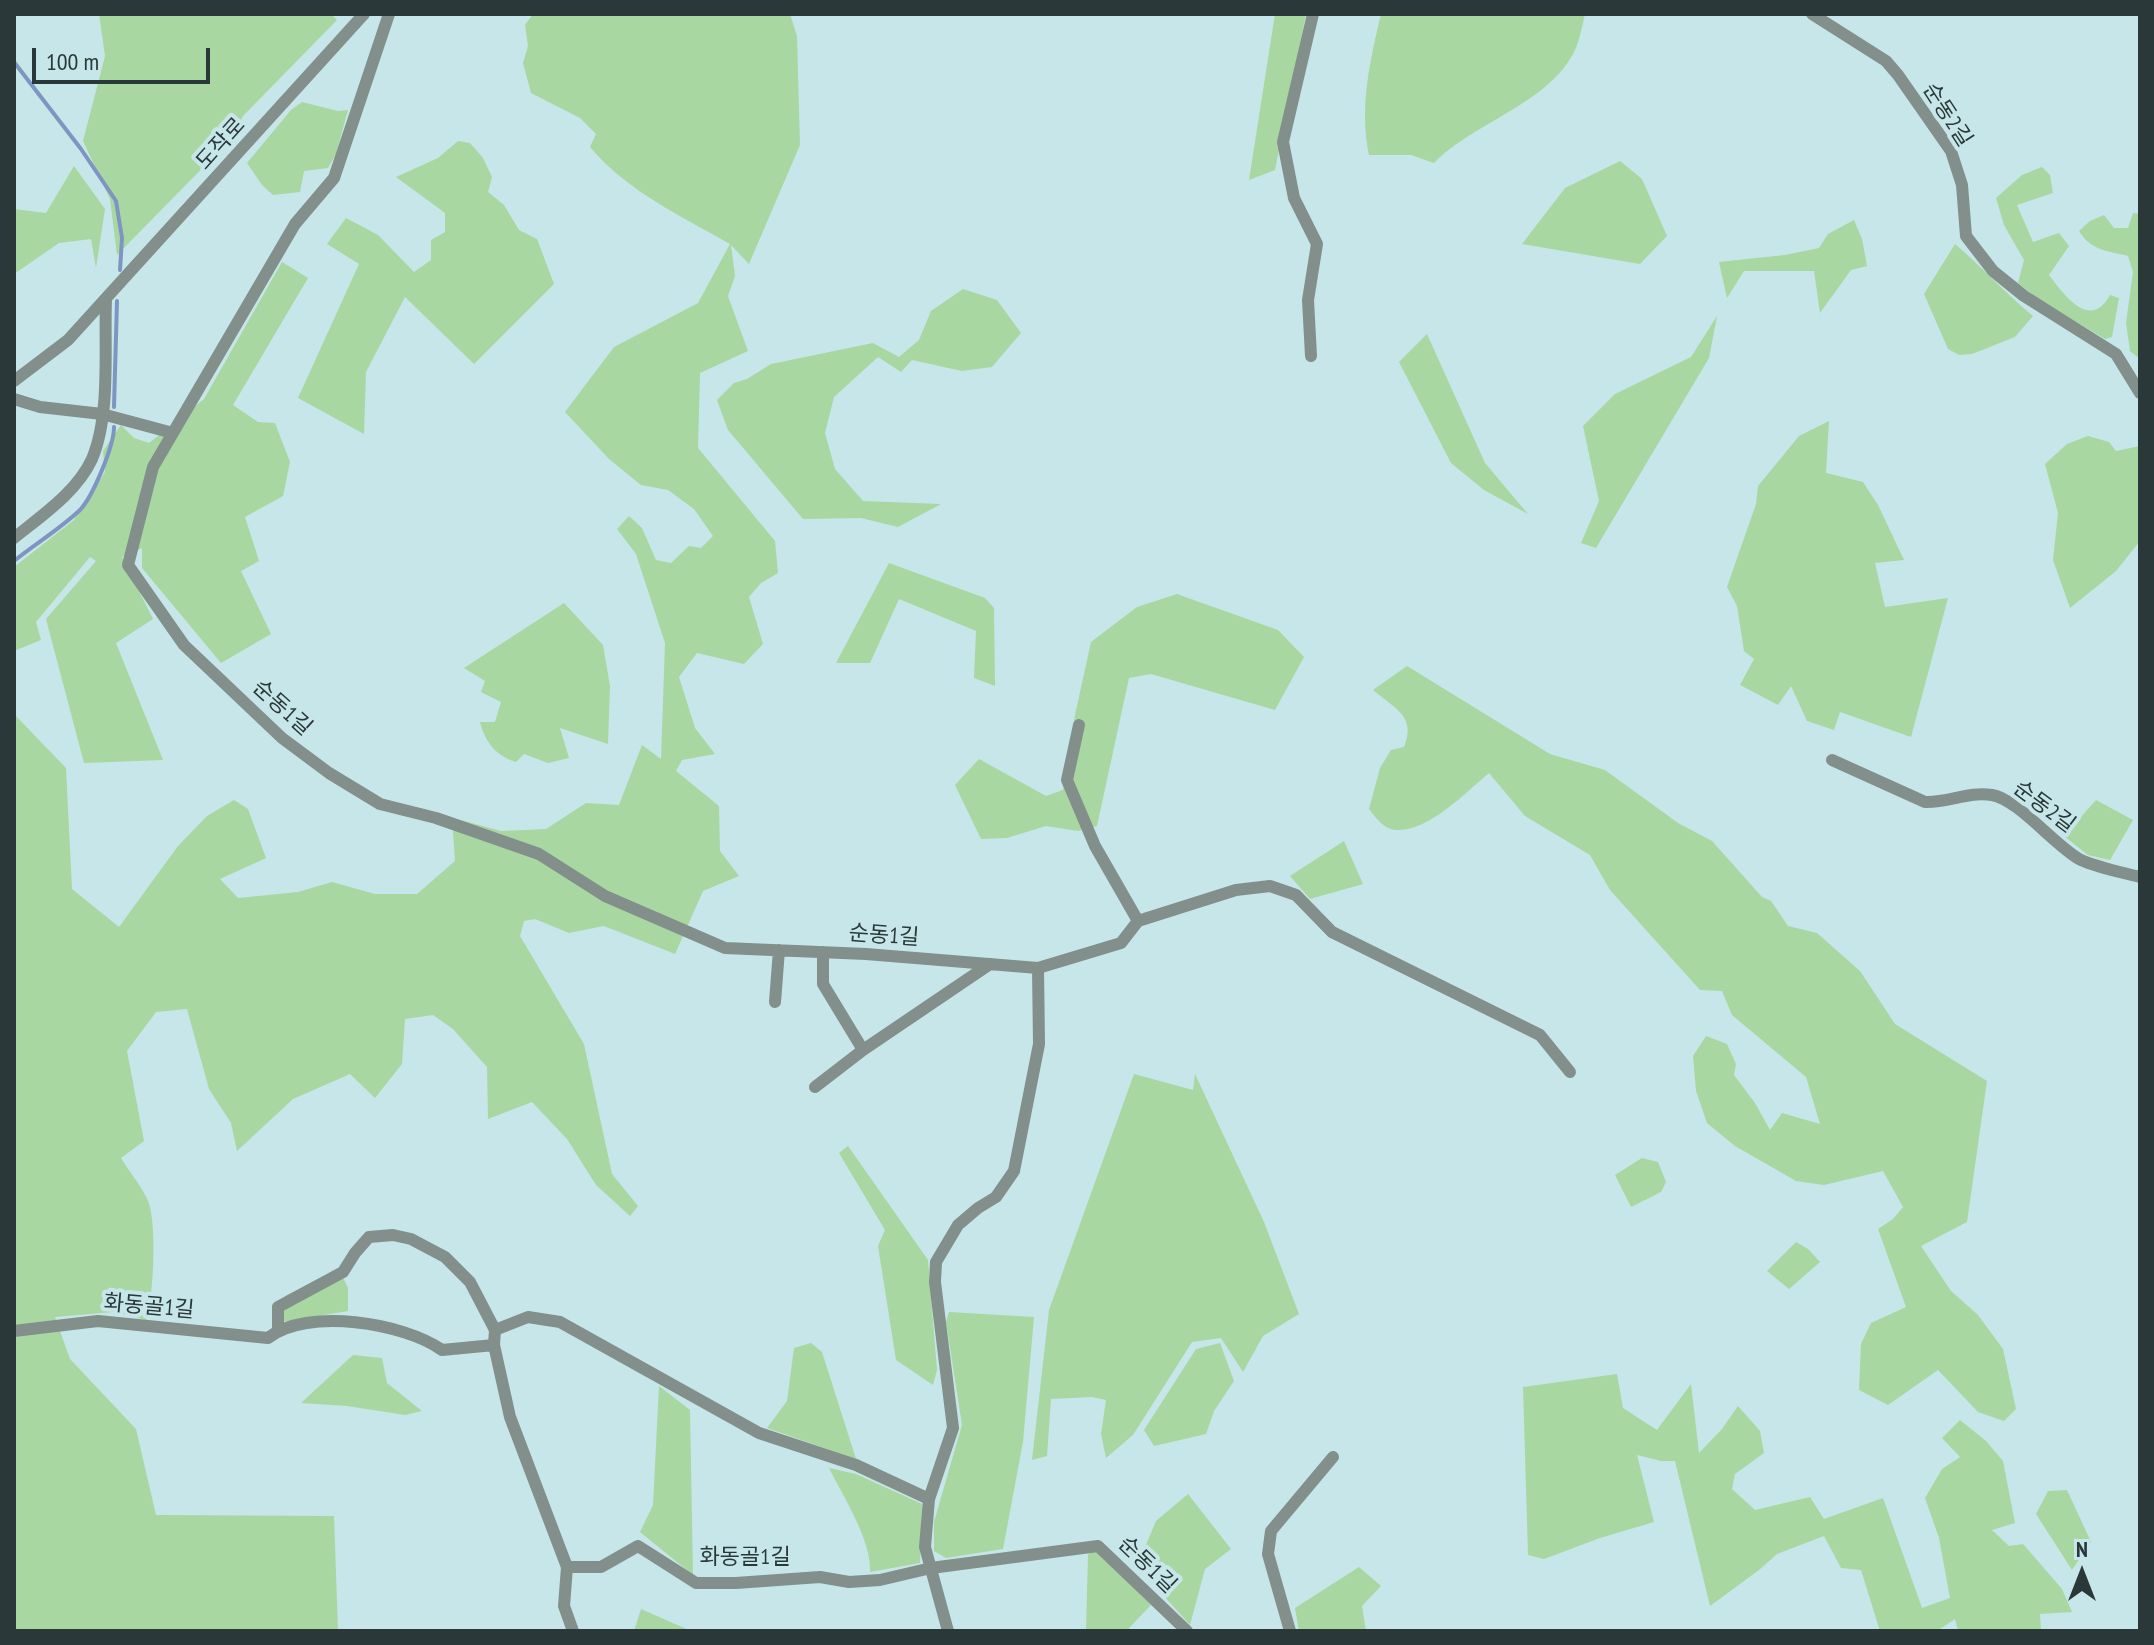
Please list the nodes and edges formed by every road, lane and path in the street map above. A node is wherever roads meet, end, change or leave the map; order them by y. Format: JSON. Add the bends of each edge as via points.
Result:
{"nodes":[{"id":1,"x":364,"y":14,"type":"edge"},
{"id":2,"x":389,"y":14,"type":"edge"},
{"id":3,"x":1313,"y":14,"type":"edge"},
{"id":4,"x":1812,"y":14,"type":"edge"},
{"id":5,"x":106,"y":299,"type":"junction"},
{"id":6,"x":1311,"y":356,"type":"dead end"},
{"id":7,"x":14,"y":381,"type":"edge"},
{"id":8,"x":2140,"y":393,"type":"edge"},
{"id":9,"x":14,"y":399,"type":"edge"},
{"id":10,"x":102,"y":414,"type":"junction"},
{"id":11,"x":173,"y":433,"type":"junction"},
{"id":12,"x":14,"y":538,"type":"edge"},
{"id":13,"x":1079,"y":725,"type":"dead end"},
{"id":14,"x":1832,"y":760,"type":"dead end"},
{"id":15,"x":2140,"y":877,"type":"edge"},
{"id":16,"x":1138,"y":921,"type":"junction"},
{"id":17,"x":779,"y":950,"type":"junction"},
{"id":18,"x":823,"y":952,"type":"junction"},
{"id":19,"x":990,"y":964,"type":"junction"},
{"id":20,"x":1038,"y":968,"type":"junction"},
{"id":21,"x":775,"y":1002,"type":"dead end"},
{"id":22,"x":863,"y":1050,"type":"junction"},
{"id":23,"x":1570,"y":1072,"type":"dead end"},
{"id":24,"x":815,"y":1087,"type":"dead end"},
{"id":25,"x":278,"y":1330,"type":"junction"},
{"id":26,"x":495,"y":1330,"type":"junction"},
{"id":27,"x":14,"y":1331,"type":"edge"},
{"id":28,"x":494,"y":1345,"type":"junction"},
{"id":29,"x":1333,"y":1457,"type":"dead end"},
{"id":30,"x":929,"y":1499,"type":"junction"},
{"id":31,"x":567,"y":1567,"type":"junction"},
{"id":32,"x":931,"y":1568,"type":"junction"},
{"id":33,"x":573,"y":1631,"type":"edge"},
{"id":34,"x":948,"y":1631,"type":"edge"},
{"id":35,"x":1187,"y":1631,"type":"edge"},
{"id":36,"x":1290,"y":1631,"type":"edge"}],
"edges":[{"from":1,"to":5,"type":"street","name":"도작로"},
{"from":2,"to":11,"type":"street","name":"순동1길","via":[[334,178],[295,224]]},
{"from":3,"to":6,"type":"street","via":[[1283,142],[1294,198],[1317,244],[1308,300]]},
{"from":4,"to":8,"type":"street","name":"순동2길","via":[[1886,61],[1898,75],[1951,151],[1962,185],[1966,236],[1993,271],[2116,354]]},
{"from":5,"to":7,"type":"street","name":"도작로","via":[[68,340]]},
{"from":5,"to":10,"type":"street"},
{"from":9,"to":10,"type":"street"},
{"from":10,"to":11,"type":"street"},
{"from":10,"to":12,"type":"street","via":[[91,459],[75,484]]},
{"from":11,"to":17,"type":"street","name":"순동1길","via":[[153,467],[128,565],[184,645],[282,738],[380,804],[539,854],[605,896],[725,948]]},
{"from":13,"to":16,"type":"street","via":[[1067,780],[1095,846]]},
{"from":14,"to":15,"type":"street","name":"순동2길","via":[[1925,802],[1995,795],[2080,859]]},
{"from":16,"to":20,"type":"street","name":"순동1길","via":[[1121,943]]},
{"from":16,"to":23,"type":"street","via":[[1236,890],[1270,886],[1296,895],[1332,932],[1540,1035]]},
{"from":17,"to":18,"type":"street","name":"순동1길"},
{"from":17,"to":21,"type":"street"},
{"from":18,"to":19,"type":"street","name":"순동1길"},
{"from":18,"to":22,"type":"street","via":[[823,984]]},
{"from":19,"to":20,"type":"street","name":"순동1길"},
{"from":19,"to":22,"type":"street"},
{"from":20,"to":30,"type":"street","via":[[1039,1044],[1014,1171],[996,1197],[958,1225],[936,1262],[953,1428]]},
{"from":22,"to":24,"type":"street"},
{"from":25,"to":26,"type":"street","via":[[278,1307],[343,1272],[369,1237],[393,1235],[445,1257],[470,1282]]},
{"from":25,"to":27,"type":"street","name":"화동골1길","via":[[268,1338],[98,1321]]},
{"from":25,"to":28,"type":"street","name":"화동골1길","via":[[327,1321],[360,1322],[425,1338],[442,1350]]},
{"from":26,"to":28,"type":"street"},
{"from":26,"to":30,"type":"street","via":[[528,1317],[560,1322],[759,1433],[856,1465]]},
{"from":28,"to":31,"type":"street","via":[[510,1417]]},
{"from":29,"to":36,"type":"street","via":[[1271,1531],[1268,1554]]},
{"from":30,"to":32,"type":"street","via":[[925,1547]]},
{"from":31,"to":32,"type":"street","name":"화동골1길","via":[[601,1567],[638,1546],[696,1583],[820,1577],[849,1582]]},
{"from":31,"to":33,"type":"street","via":[[564,1606]]},
{"from":32,"to":34,"type":"street"},
{"from":32,"to":35,"type":"street","name":"순동1길","via":[[1098,1546]]}]}
